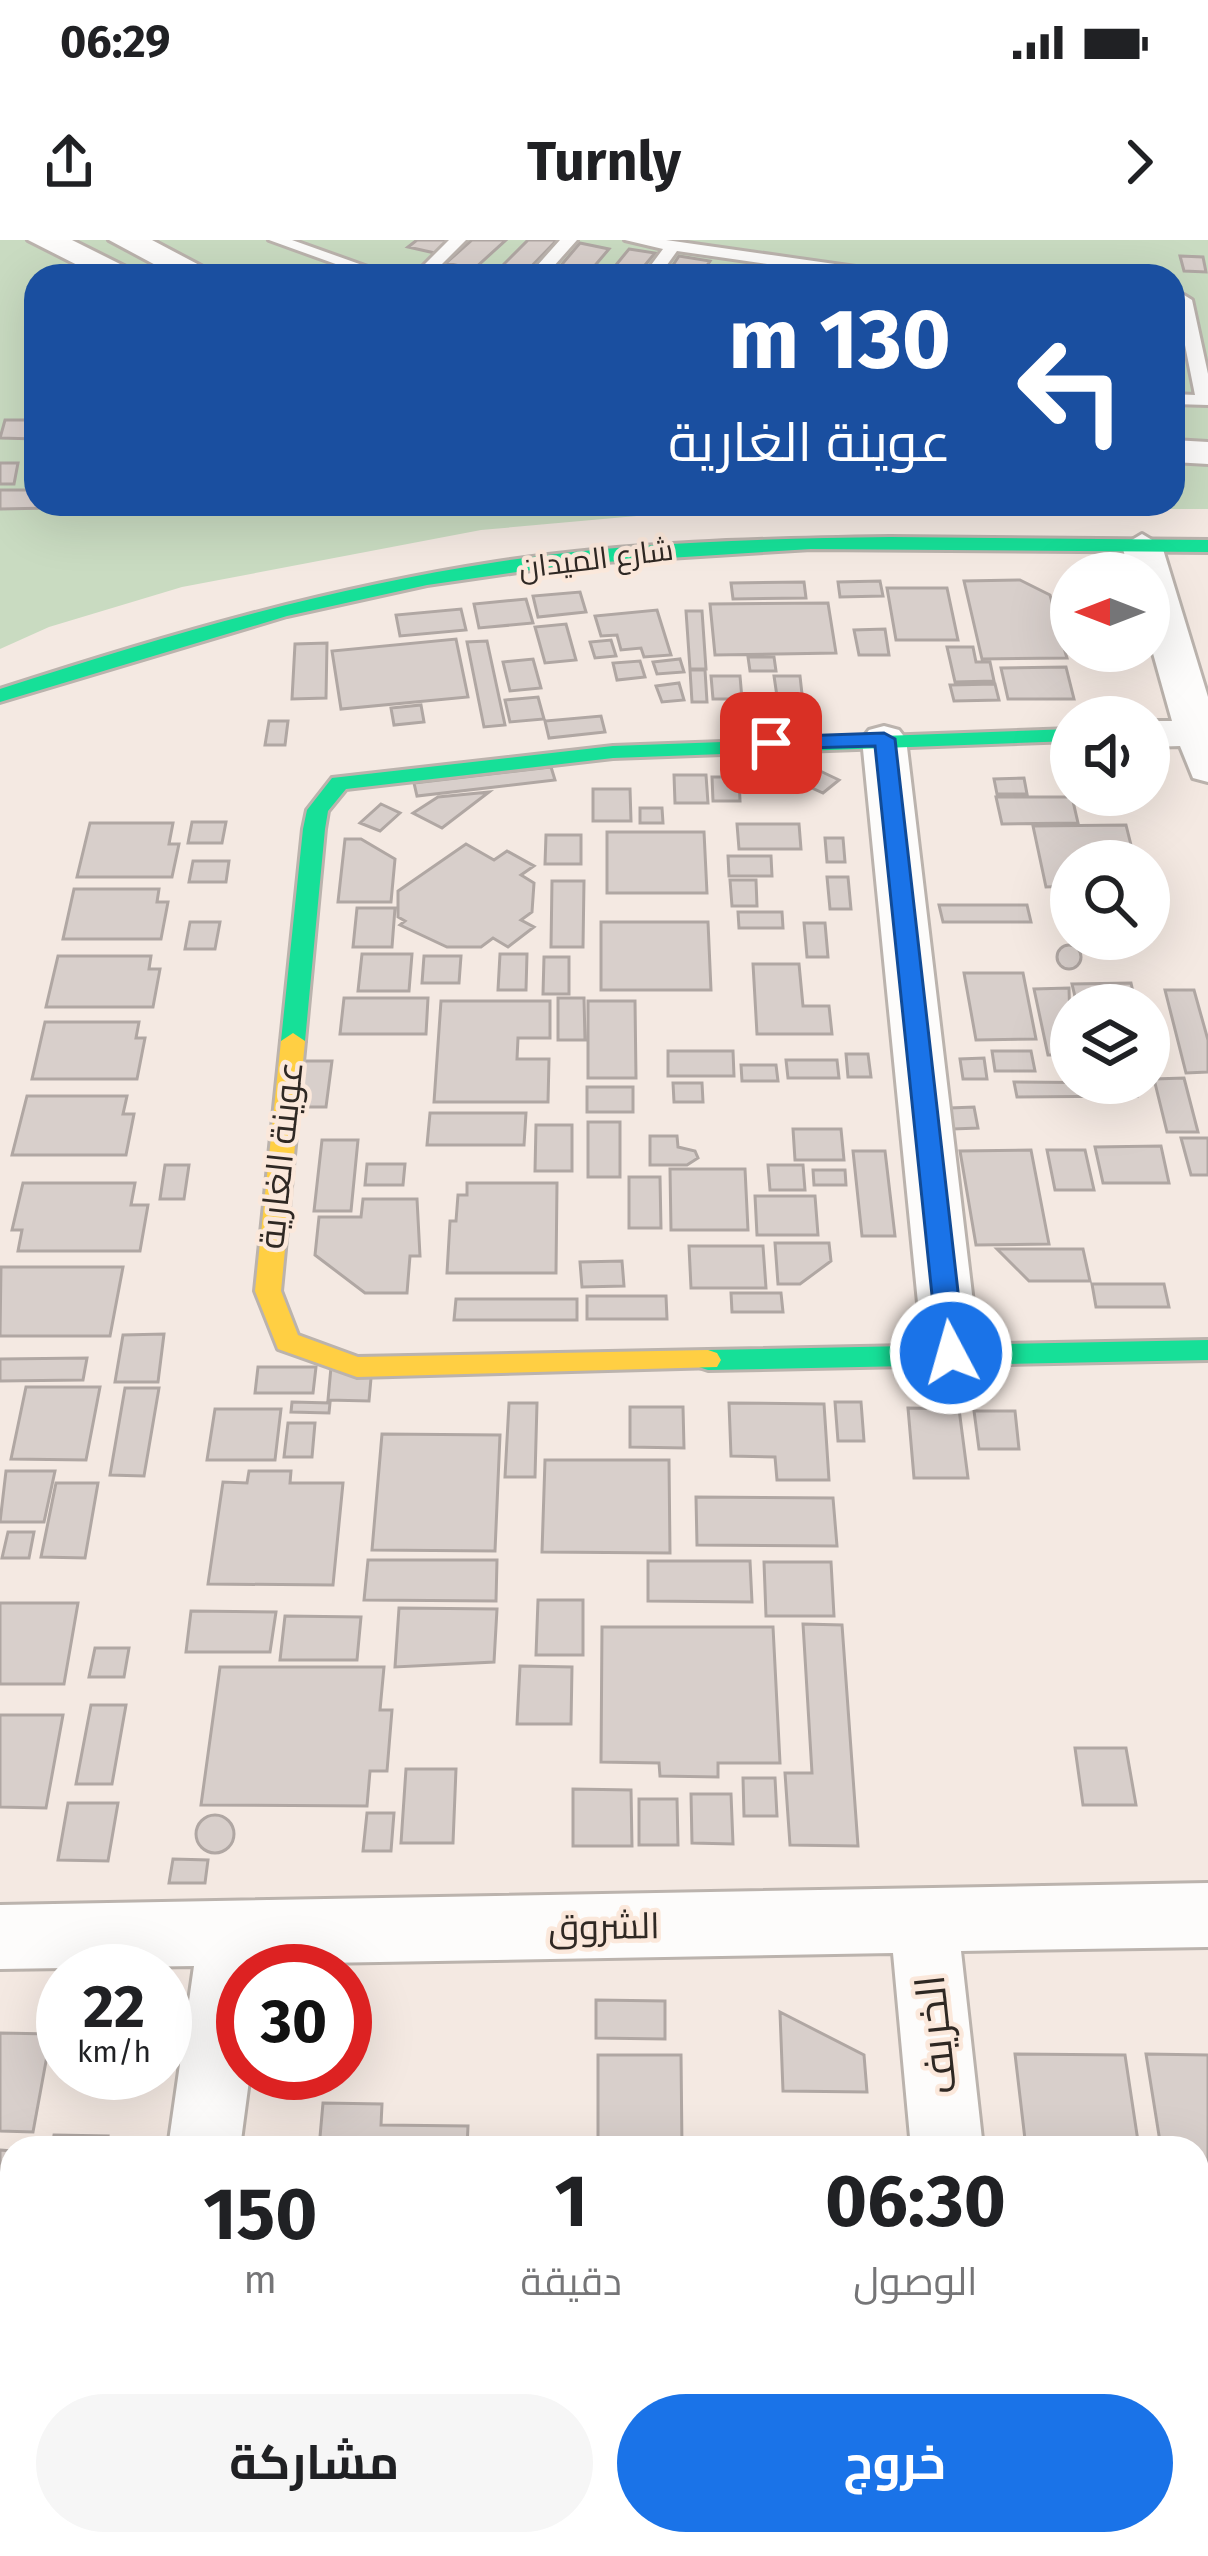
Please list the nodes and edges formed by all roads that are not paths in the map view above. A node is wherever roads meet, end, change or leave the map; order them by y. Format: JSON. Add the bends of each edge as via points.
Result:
{"nodes":[{"id":1,"x":44,"y":240,"type":"edge"},
{"id":2,"x":124,"y":240,"type":"edge"},
{"id":3,"x":277,"y":240,"type":"edge"},
{"id":4,"x":336,"y":240,"type":"edge"},
{"id":5,"x":458,"y":240,"type":"edge"},
{"id":6,"x":569,"y":240,"type":"edge"},
{"id":7,"x":633,"y":240,"type":"edge"},
{"id":8,"x":672,"y":248,"type":"junction"},
{"id":9,"x":315,"y":254,"type":"junction"},
{"id":10,"x":99,"y":264,"type":"edge"},
{"id":11,"x":177,"y":264,"type":"edge"},
{"id":12,"x":347,"y":264,"type":"edge"},
{"id":13,"x":433,"y":264,"type":"edge"},
{"id":14,"x":547,"y":264,"type":"edge"},
{"id":15,"x":660,"y":264,"type":"edge"},
{"id":16,"x":753,"y":264,"type":"edge"},
{"id":17,"x":1185,"y":324,"type":"edge"},
{"id":18,"x":1207,"y":400,"type":"edge"},
{"id":19,"x":1208,"y":546,"type":"edge"},
{"id":20,"x":1142,"y":547,"type":"junction"},
{"id":21,"x":0,"y":696,"type":"edge"},
{"id":22,"x":1050,"y":735,"type":"edge"},
{"id":23,"x":884,"y":739,"type":"junction"},
{"id":24,"x":1170,"y":741,"type":"edge"},
{"id":25,"x":1203,"y":751,"type":"edge"},
{"id":26,"x":1208,"y":1350,"type":"edge"},
{"id":27,"x":951,"y":1353,"type":"junction"},
{"id":28,"x":1208,"y":1915,"type":"edge"},
{"id":29,"x":924,"y":1921,"type":"junction"},
{"id":30,"x":233,"y":1934,"type":"junction"},
{"id":31,"x":0,"y":1937,"type":"edge"},
{"id":32,"x":206,"y":2136,"type":"edge"},
{"id":33,"x":946,"y":2136,"type":"edge"}],
"edges":[{"from":1,"to":10,"type":"street"},
{"from":2,"to":11,"type":"street"},
{"from":3,"to":9,"type":"lane"},
{"from":4,"to":9,"type":"lane"},
{"from":5,"to":13,"type":"lane"},
{"from":6,"to":14,"type":"lane"},
{"from":7,"to":8,"type":"lane"},
{"from":8,"to":15,"type":"lane"},
{"from":8,"to":16,"type":"lane"},
{"from":9,"to":12,"type":"lane"},
{"from":17,"to":18,"type":"lane"},
{"from":19,"to":20,"type":"street","name":"شارع الميدان"},
{"from":20,"to":21,"type":"street","name":"شارع الميدان","via":[[733,547],[594,556],[231,625]]},
{"from":20,"to":25,"type":"street"},
{"from":22,"to":23,"type":"street","name":"عوينة الغارية"},
{"from":23,"to":27,"type":"street"},
{"from":23,"to":27,"type":"street","name":"عوينة الغارية","via":[[666,746],[339,783],[314,829],[268,1291],[287,1342],[357,1367]]},
{"from":24,"to":25,"type":"street"},
{"from":26,"to":27,"type":"street","name":"عوينة الغارية"},
{"from":28,"to":29,"type":"street","name":"الشروق"},
{"from":29,"to":30,"type":"street","name":"الشروق"},
{"from":29,"to":33,"type":"street","name":"الخريف"},
{"from":30,"to":31,"type":"street","name":"الشروق"},
{"from":30,"to":32,"type":"street"}]}
